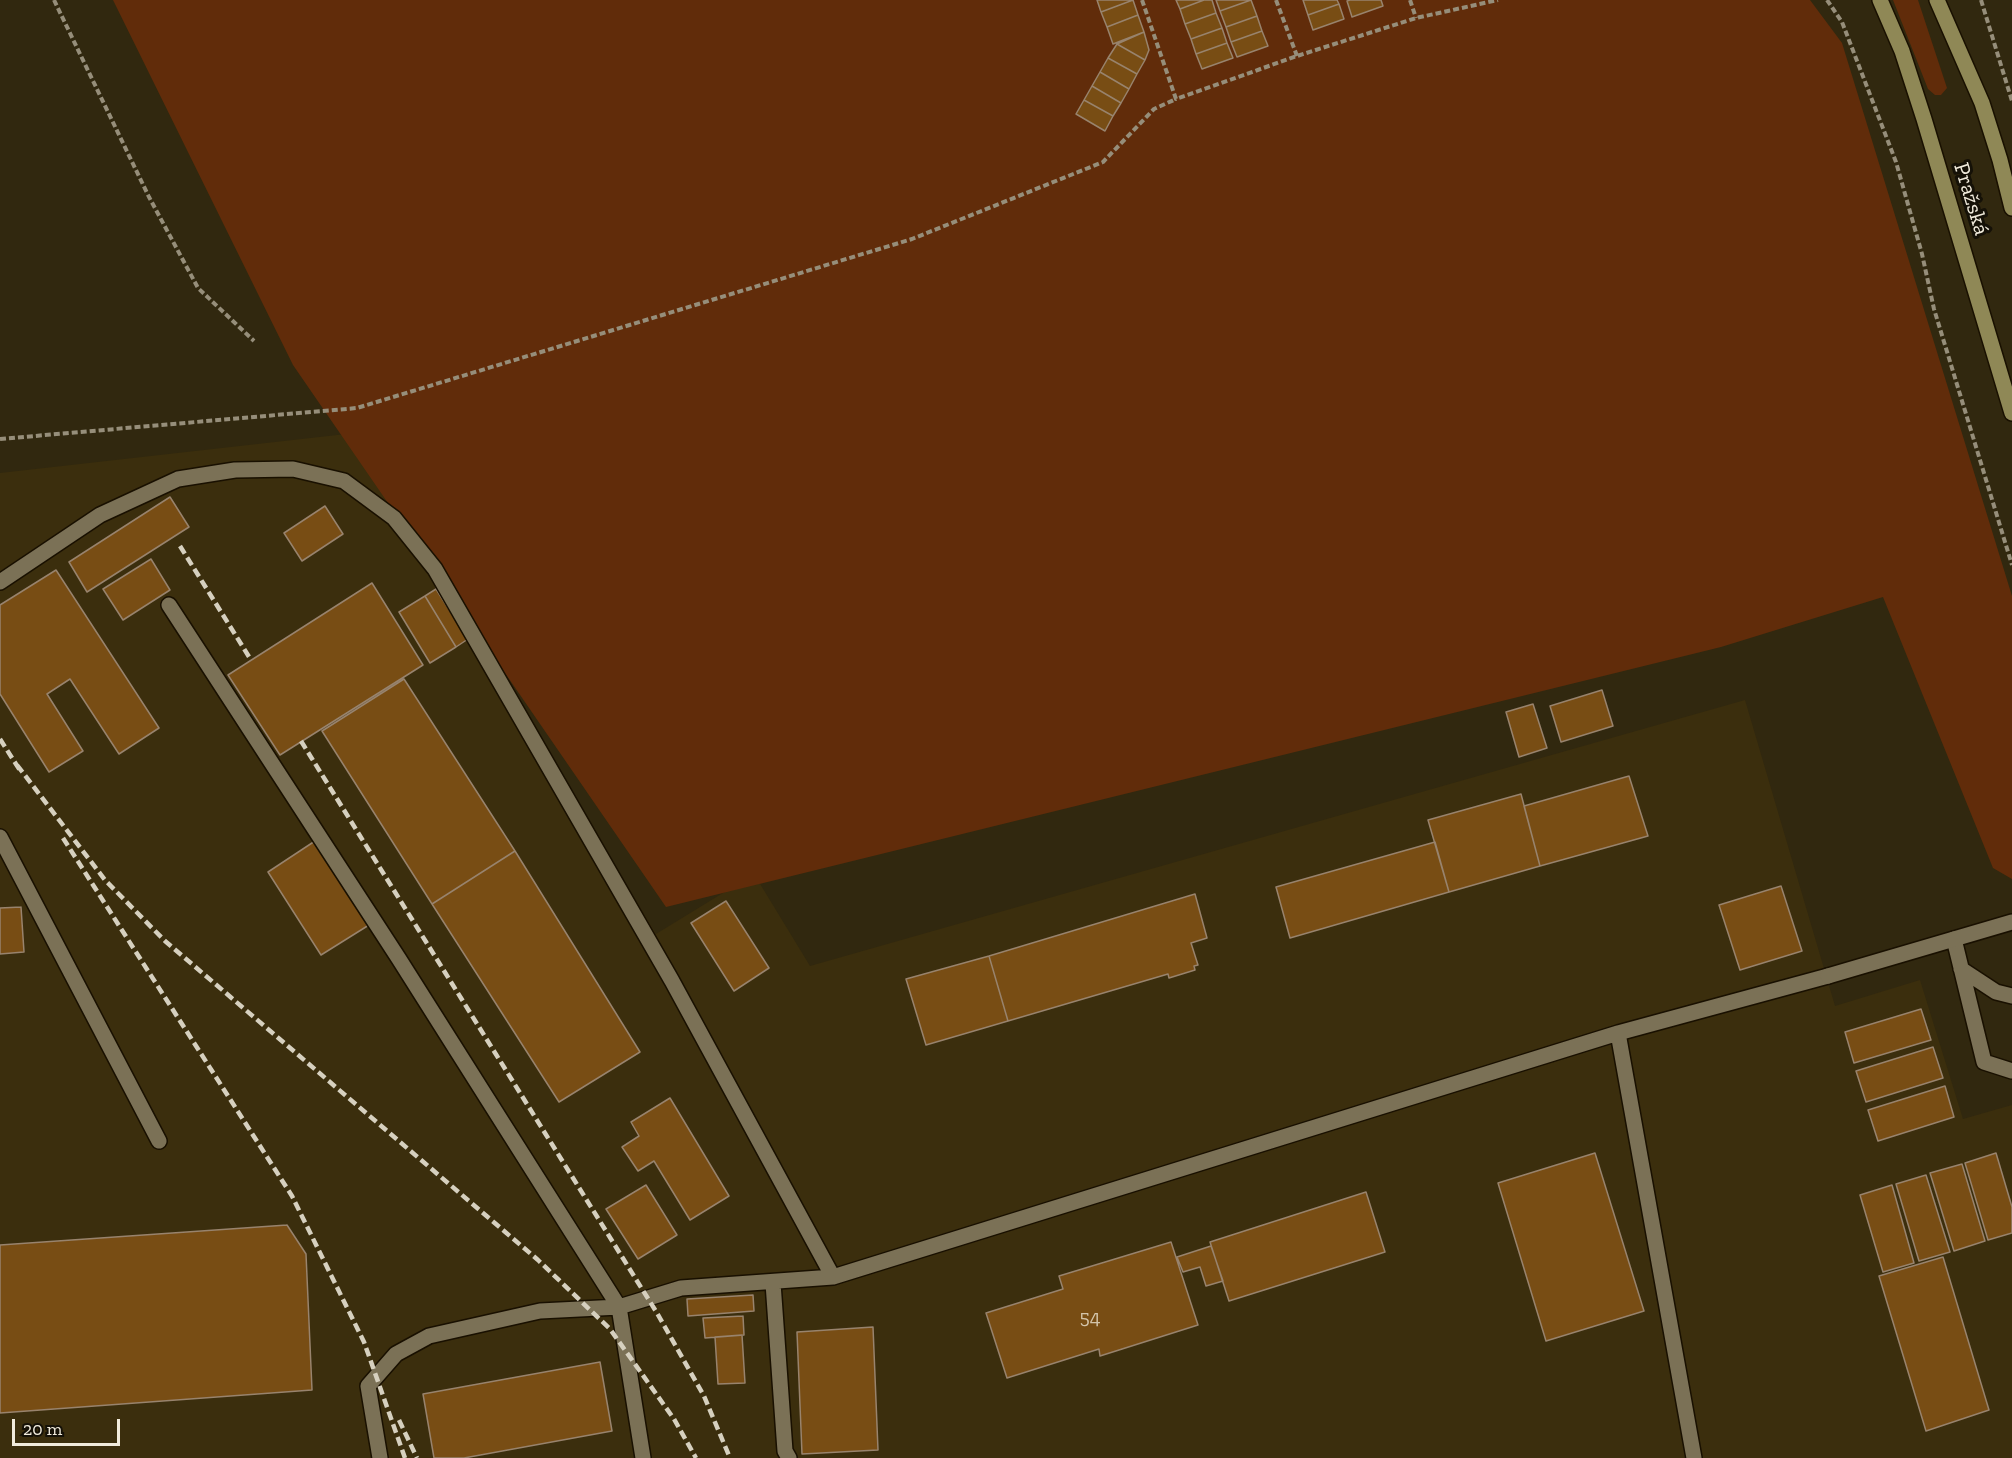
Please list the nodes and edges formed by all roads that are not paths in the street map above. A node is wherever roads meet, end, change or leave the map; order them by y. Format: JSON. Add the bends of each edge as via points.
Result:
{"nodes":[{"id":1,"x":1880,"y":0,"type":"edge"},
{"id":2,"x":1937,"y":0,"type":"edge"},
{"id":3,"x":2012,"y":208,"type":"edge"},
{"id":4,"x":2012,"y":413,"type":"edge"},
{"id":5,"x":0,"y":582,"type":"edge"},
{"id":6,"x":169,"y":604,"type":"dead end"},
{"id":7,"x":0,"y":837,"type":"edge"},
{"id":8,"x":2012,"y":922,"type":"edge"},
{"id":9,"x":1954,"y":939,"type":"junction"},
{"id":10,"x":1961,"y":969,"type":"junction"},
{"id":11,"x":2012,"y":996,"type":"edge"},
{"id":12,"x":1618,"y":1033,"type":"junction"},
{"id":13,"x":2012,"y":1071,"type":"edge"},
{"id":14,"x":159,"y":1141,"type":"dead end"},
{"id":15,"x":833,"y":1277,"type":"junction"},
{"id":16,"x":773,"y":1283,"type":"junction"},
{"id":17,"x":619,"y":1307,"type":"junction"},
{"id":18,"x":380,"y":1458,"type":"edge"},
{"id":19,"x":643,"y":1458,"type":"edge"},
{"id":20,"x":789,"y":1458,"type":"edge"},
{"id":21,"x":1694,"y":1458,"type":"edge"}],
"edges":[{"from":1,"to":4,"type":"street","name":"Pražská","via":[[1924,119]]},
{"from":2,"to":3,"type":"street","via":[[1982,102]]},
{"from":5,"to":15,"type":"street","via":[[100,515],[178,479],[235,470],[293,469],[344,481],[394,518],[441,579],[672,981]]},
{"from":6,"to":17,"type":"street"},
{"from":7,"to":14,"type":"street"},
{"from":8,"to":9,"type":"street"},
{"from":9,"to":10,"type":"street"},
{"from":9,"to":12,"type":"street"},
{"from":10,"to":11,"type":"street","via":[[1996,992]]},
{"from":10,"to":13,"type":"street","via":[[1984,1062]]},
{"from":12,"to":15,"type":"street"},
{"from":12,"to":21,"type":"street"},
{"from":15,"to":16,"type":"street"},
{"from":16,"to":17,"type":"street","via":[[681,1288]]},
{"from":16,"to":20,"type":"street","via":[[785,1450]]},
{"from":17,"to":18,"type":"street","via":[[540,1311],[429,1336],[396,1354],[368,1386]]},
{"from":17,"to":19,"type":"street"}]}
